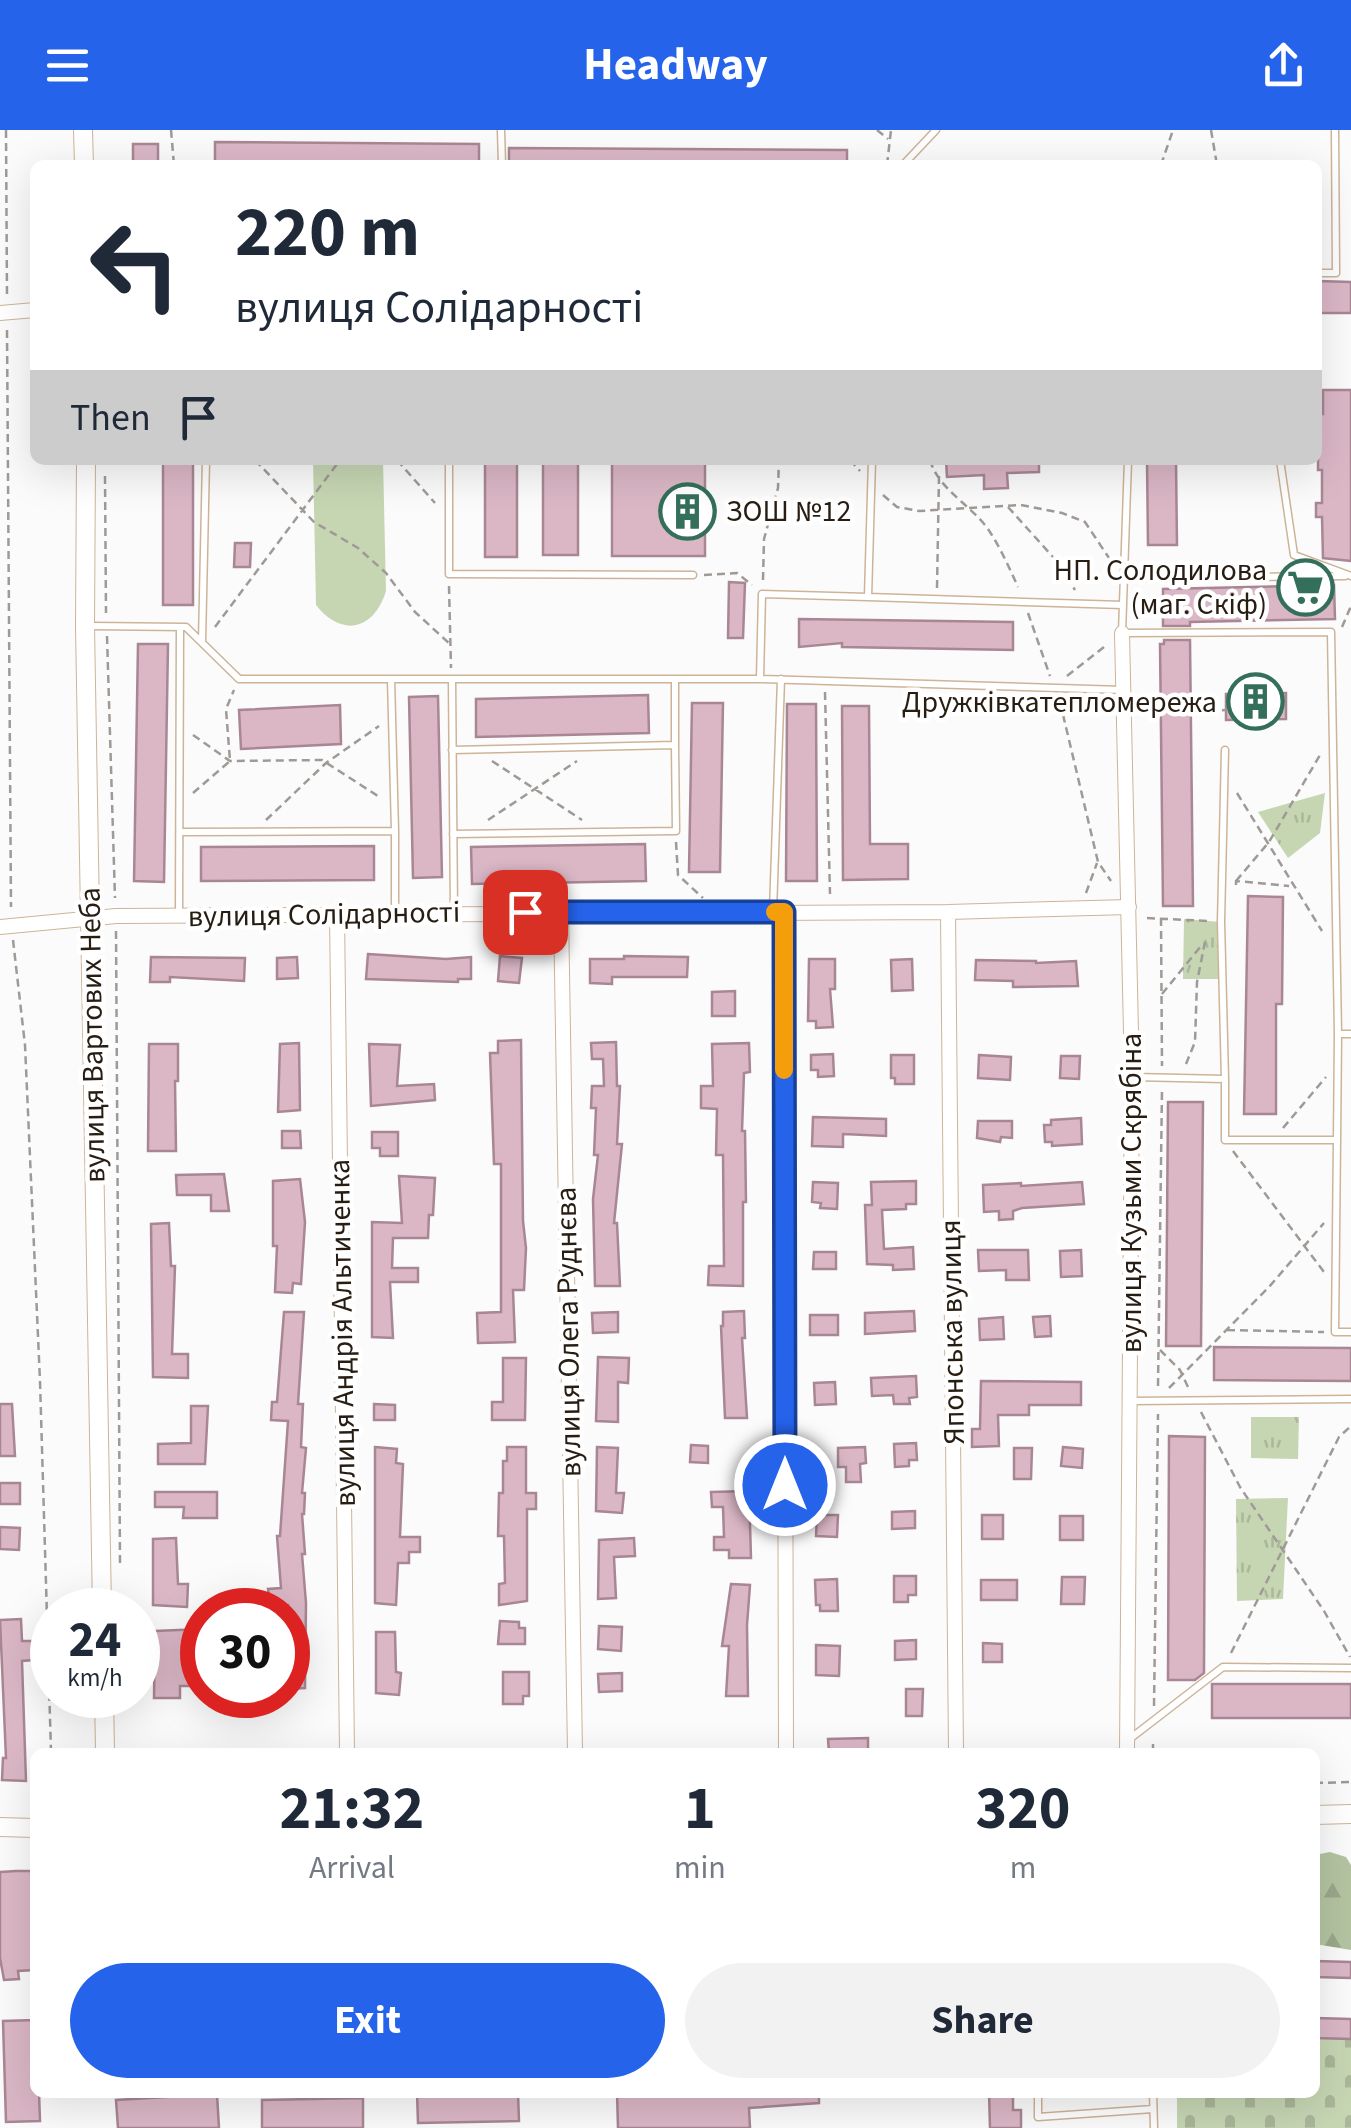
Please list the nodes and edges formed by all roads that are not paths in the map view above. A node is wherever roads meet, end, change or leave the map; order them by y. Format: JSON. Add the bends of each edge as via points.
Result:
{"nodes":[{"id":1,"x":83,"y":130,"type":"edge"},
{"id":2,"x":502,"y":130,"type":"edge"},
{"id":3,"x":936,"y":130,"type":"edge"},
{"id":4,"x":1335,"y":130,"type":"edge"},
{"id":5,"x":84,"y":160,"type":"edge"},
{"id":6,"x":502,"y":160,"type":"edge"},
{"id":7,"x":909,"y":160,"type":"edge"},
{"id":8,"x":1322,"y":272,"type":"edge"},
{"id":9,"x":30,"y":310,"type":"edge"},
{"id":10,"x":0,"y":313,"type":"edge"},
{"id":11,"x":86,"y":465,"type":"edge"},
{"id":12,"x":206,"y":465,"type":"edge"},
{"id":13,"x":448,"y":465,"type":"edge"},
{"id":14,"x":872,"y":465,"type":"edge"},
{"id":15,"x":1128,"y":465,"type":"edge"},
{"id":16,"x":1281,"y":465,"type":"edge"},
{"id":17,"x":692,"y":576,"type":"road end"},
{"id":18,"x":1348,"y":576,"type":"edge"},
{"id":19,"x":1124,"y":578,"type":"junction"},
{"id":20,"x":868,"y":597,"type":"junction"},
{"id":21,"x":1123,"y":605,"type":"junction"},
{"id":22,"x":85,"y":626,"type":"junction"},
{"id":23,"x":180,"y":628,"type":"junction"},
{"id":24,"x":1122,"y":633,"type":"junction"},
{"id":25,"x":202,"y":643,"type":"junction"},
{"id":26,"x":760,"y":678,"type":"junction"},
{"id":27,"x":391,"y":679,"type":"junction"},
{"id":28,"x":452,"y":679,"type":"junction"},
{"id":29,"x":675,"y":679,"type":"junction"},
{"id":30,"x":781,"y":680,"type":"junction"},
{"id":31,"x":1124,"y":690,"type":"junction"},
{"id":32,"x":675,"y":745,"type":"junction"},
{"id":33,"x":452,"y":750,"type":"junction"},
{"id":34,"x":1225,"y":750,"type":"dead end"},
{"id":35,"x":395,"y":831,"type":"junction"},
{"id":36,"x":181,"y":832,"type":"junction"},
{"id":37,"x":453,"y":834,"type":"junction"},
{"id":38,"x":1129,"y":907,"type":"dead end"},
{"id":39,"x":395,"y":912,"type":"junction"},
{"id":40,"x":561,"y":912,"type":"junction"},
{"id":41,"x":778,"y":912,"type":"junction"},
{"id":42,"x":948,"y":912,"type":"junction"},
{"id":43,"x":338,"y":913,"type":"junction"},
{"id":44,"x":454,"y":913,"type":"junction"},
{"id":45,"x":180,"y":915,"type":"junction"},
{"id":46,"x":90,"y":918,"type":"junction"},
{"id":47,"x":0,"y":927,"type":"edge"},
{"id":48,"x":1338,"y":1034,"type":"junction"},
{"id":49,"x":1351,"y":1034,"type":"edge"},
{"id":50,"x":1132,"y":1077,"type":"junction"},
{"id":51,"x":1225,"y":1080,"type":"junction"},
{"id":52,"x":1337,"y":1140,"type":"junction"},
{"id":53,"x":1351,"y":1332,"type":"edge"},
{"id":54,"x":1351,"y":1399,"type":"edge"},
{"id":55,"x":1130,"y":1401,"type":"junction"},
{"id":56,"x":102,"y":1588,"type":"edge"},
{"id":57,"x":1351,"y":1668,"type":"edge"},
{"id":58,"x":104,"y":1718,"type":"edge"},
{"id":59,"x":1127,"y":1747,"type":"edge"},
{"id":60,"x":105,"y":1748,"type":"edge"},
{"id":61,"x":347,"y":1748,"type":"edge"},
{"id":62,"x":575,"y":1748,"type":"edge"},
{"id":63,"x":786,"y":1748,"type":"edge"},
{"id":64,"x":956,"y":1748,"type":"edge"},
{"id":65,"x":1351,"y":1814,"type":"edge"},
{"id":66,"x":1320,"y":1815,"type":"edge"},
{"id":67,"x":0,"y":1827,"type":"edge"},
{"id":68,"x":30,"y":1828,"type":"edge"},
{"id":69,"x":1038,"y":2098,"type":"edge"},
{"id":70,"x":1153,"y":2098,"type":"edge"},
{"id":71,"x":1153,"y":2109,"type":"junction"},
{"id":72,"x":1154,"y":2128,"type":"edge"}],
"edges":[{"from":1,"to":5,"type":"street"},
{"from":2,"to":6,"type":"lane"},
{"from":3,"to":7,"type":"lane"},
{"from":4,"to":8,"type":"lane","via":[[1336,273]]},
{"from":9,"to":10,"type":"street"},
{"from":11,"to":22,"type":"street","name":"вулиця Вартових Неба"},
{"from":12,"to":25,"type":"lane"},
{"from":13,"to":17,"type":"lane","via":[[448,574]]},
{"from":14,"to":20,"type":"lane"},
{"from":15,"to":19,"type":"lane"},
{"from":16,"to":18,"type":"lane","via":[[1294,556]]},
{"from":18,"to":19,"type":"lane"},
{"from":19,"to":21,"type":"lane"},
{"from":20,"to":21,"type":"lane"},
{"from":20,"to":26,"type":"lane","via":[[762,594]]},
{"from":21,"to":24,"type":"lane"},
{"from":22,"to":23,"type":"lane"},
{"from":22,"to":46,"type":"street","name":"вулиця Вартових Неба"},
{"from":23,"to":25,"type":"lane"},
{"from":23,"to":36,"type":"lane"},
{"from":24,"to":31,"type":"street","name":"вулиця Кузьми Скрябіна"},
{"from":24,"to":48,"type":"lane","via":[[1331,632]]},
{"from":25,"to":27,"type":"lane","via":[[239,680]]},
{"from":26,"to":29,"type":"lane"},
{"from":26,"to":30,"type":"lane"},
{"from":27,"to":28,"type":"lane"},
{"from":27,"to":35,"type":"lane"},
{"from":28,"to":29,"type":"lane"},
{"from":28,"to":33,"type":"lane"},
{"from":29,"to":32,"type":"lane"},
{"from":30,"to":31,"type":"lane"},
{"from":30,"to":41,"type":"lane"},
{"from":31,"to":50,"type":"street","name":"вулиця Кузьми Скрябіна"},
{"from":32,"to":33,"type":"lane"},
{"from":32,"to":37,"type":"lane","via":[[676,830]]},
{"from":33,"to":37,"type":"lane"},
{"from":34,"to":51,"type":"lane"},
{"from":35,"to":36,"type":"lane"},
{"from":35,"to":39,"type":"lane"},
{"from":36,"to":45,"type":"lane"},
{"from":37,"to":44,"type":"lane"},
{"from":38,"to":42,"type":"street","name":"вулиця Солідарності"},
{"from":39,"to":43,"type":"street","name":"вулиця Солідарності"},
{"from":39,"to":44,"type":"street","name":"вулиця Солідарності"},
{"from":40,"to":41,"type":"street","name":"вулиця Солідарності"},
{"from":40,"to":44,"type":"street","name":"вулиця Солідарності"},
{"from":40,"to":62,"type":"street","name":"вулиця Олега Руднєва"},
{"from":41,"to":42,"type":"street","name":"вулиця Солідарності"},
{"from":41,"to":63,"type":"street"},
{"from":42,"to":64,"type":"street","name":"Японська вулиця"},
{"from":43,"to":45,"type":"street","name":"вулиця Солідарності"},
{"from":43,"to":61,"type":"street","name":"вулиця Андрія Альтиченка"},
{"from":45,"to":46,"type":"street","name":"вулиця Солідарності"},
{"from":46,"to":47,"type":"street","name":"вулиця Солідарності"},
{"from":46,"to":56,"type":"street","name":"вулиця Вартових Неба"},
{"from":48,"to":49,"type":"lane"},
{"from":48,"to":52,"type":"lane"},
{"from":50,"to":51,"type":"lane"},
{"from":50,"to":55,"type":"street","name":"вулиця Кузьми Скрябіна"},
{"from":51,"to":52,"type":"lane","via":[[1226,1140]]},
{"from":52,"to":53,"type":"lane","via":[[1335,1332]]},
{"from":54,"to":55,"type":"lane"},
{"from":55,"to":59,"type":"street","name":"вулиця Кузьми Скрябіна"},
{"from":57,"to":59,"type":"lane","via":[[1224,1668]]},
{"from":58,"to":60,"type":"street"},
{"from":65,"to":66,"type":"street"},
{"from":67,"to":68,"type":"street"},
{"from":69,"to":71,"type":"lane","via":[[1038,2117]]},
{"from":70,"to":71,"type":"lane"},
{"from":71,"to":72,"type":"lane"}]}
